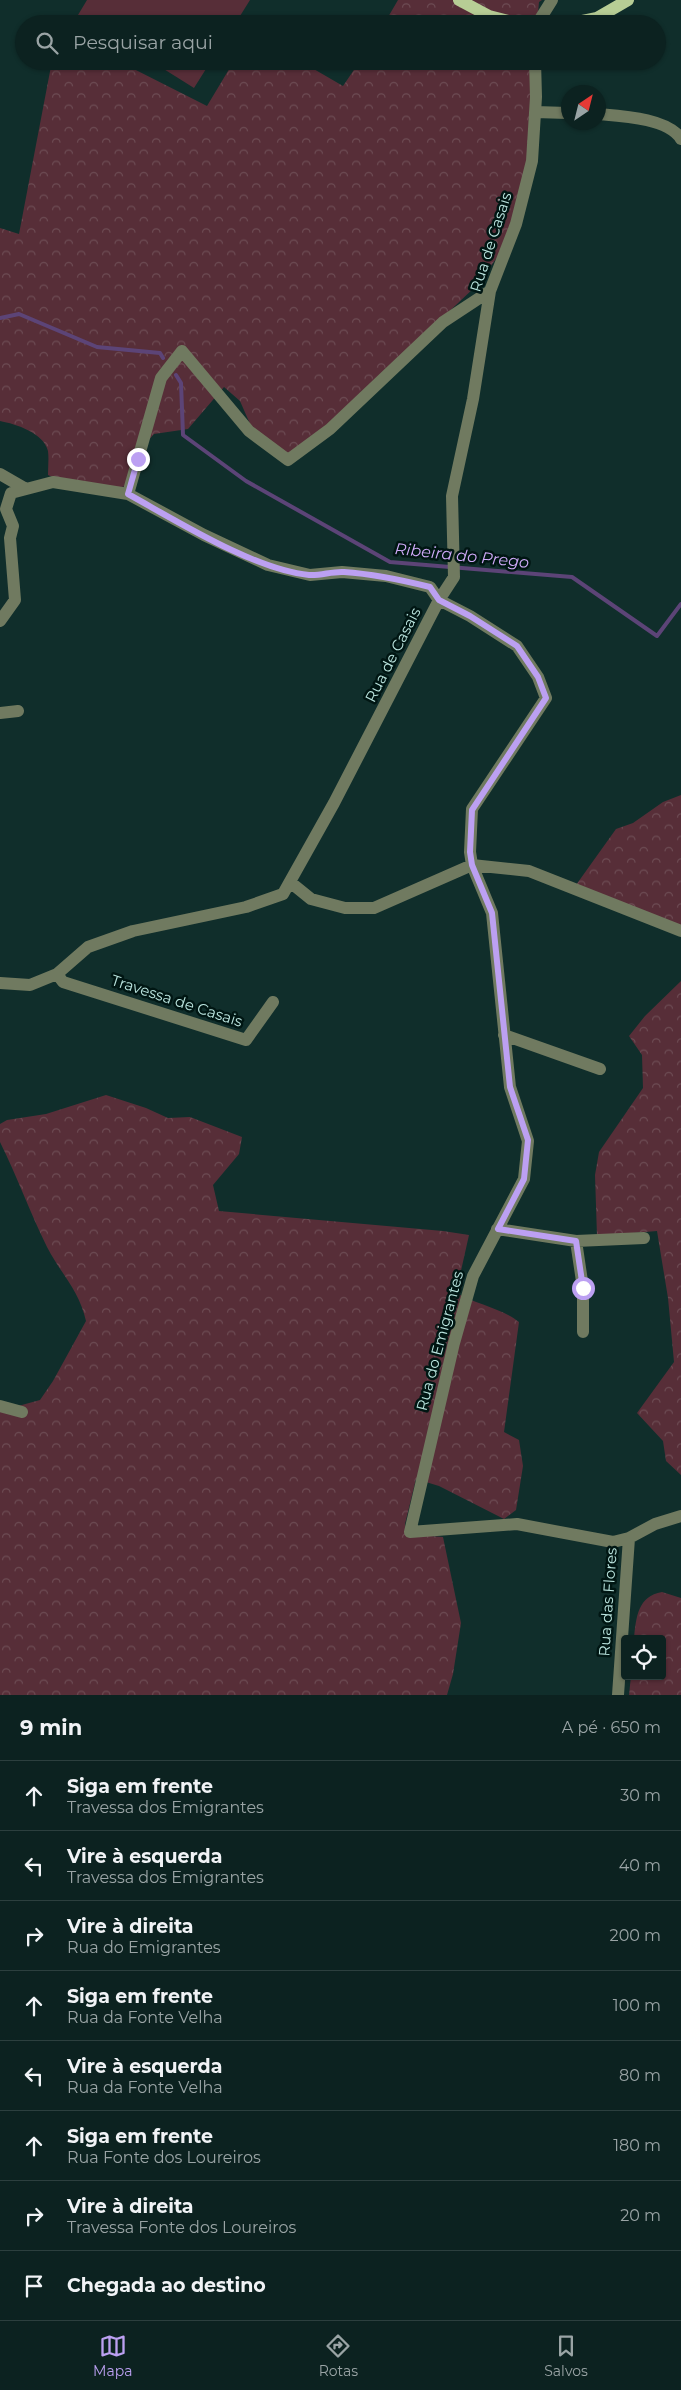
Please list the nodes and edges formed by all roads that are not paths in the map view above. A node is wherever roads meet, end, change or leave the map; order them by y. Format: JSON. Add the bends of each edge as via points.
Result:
{"nodes":[{"id":1,"x":459,"y":0,"type":"edge"},
{"id":2,"x":552,"y":0,"type":"edge"},
{"id":3,"x":628,"y":0,"type":"edge"},
{"id":4,"x":487,"y":15,"type":"edge"},
{"id":5,"x":543,"y":15,"type":"edge"},
{"id":6,"x":602,"y":15,"type":"edge"},
{"id":7,"x":536,"y":70,"type":"edge"},
{"id":8,"x":535,"y":112,"type":"junction"},
{"id":9,"x":561,"y":112,"type":"edge"},
{"id":10,"x":606,"y":115,"type":"edge"},
{"id":11,"x":681,"y":139,"type":"edge"},
{"id":12,"x":490,"y":291,"type":"junction"},
{"id":13,"x":0,"y":474,"type":"edge"},
{"id":14,"x":26,"y":489,"type":"junction"},
{"id":15,"x":128,"y":494,"type":"junction"},
{"id":16,"x":439,"y":600,"type":"junction"},
{"id":17,"x":0,"y":621,"type":"edge"},
{"id":18,"x":18,"y":711,"type":"dead end"},
{"id":19,"x":0,"y":714,"type":"edge"},
{"id":20,"x":472,"y":865,"type":"junction"},
{"id":21,"x":290,"y":882,"type":"junction"},
{"id":22,"x":681,"y":931,"type":"edge"},
{"id":23,"x":57,"y":974,"type":"junction"},
{"id":24,"x":0,"y":983,"type":"edge"},
{"id":25,"x":273,"y":1002,"type":"dead end"},
{"id":26,"x":504,"y":1035,"type":"junction"},
{"id":27,"x":600,"y":1069,"type":"dead end"},
{"id":28,"x":498,"y":1229,"type":"junction"},
{"id":29,"x":644,"y":1238,"type":"dead end"},
{"id":30,"x":576,"y":1241,"type":"junction"},
{"id":31,"x":583,"y":1332,"type":"dead end"},
{"id":32,"x":0,"y":1406,"type":"edge"},
{"id":33,"x":22,"y":1412,"type":"dead end"},
{"id":34,"x":681,"y":1516,"type":"edge"},
{"id":35,"x":629,"y":1538,"type":"junction"},
{"id":36,"x":618,"y":1695,"type":"edge"}],
"edges":[{"from":1,"to":4,"type":"main road"},
{"from":2,"to":5,"type":"street"},
{"from":3,"to":6,"type":"main road"},
{"from":7,"to":8,"type":"street","name":"Rua de Casais"},
{"from":8,"to":9,"type":"street"},
{"from":8,"to":12,"type":"street","name":"Rua de Casais","via":[[532,161],[516,224]]},
{"from":10,"to":11,"type":"street","via":[[639,118],[677,133]]},
{"from":12,"to":15,"type":"street","via":[[443,322],[330,428],[288,460],[249,431],[182,351],[160,378]]},
{"from":12,"to":16,"type":"street","name":"Rua de Casais","via":[[473,399],[452,496],[454,577]]},
{"from":13,"to":14,"type":"street"},
{"from":14,"to":15,"type":"street","via":[[53,482]]},
{"from":14,"to":17,"type":"street","via":[[11,493],[6,509],[13,526],[10,538],[15,600]]},
{"from":15,"to":16,"type":"street","via":[[268,565],[310,575],[342,572],[386,576],[430,587]]},
{"from":16,"to":20,"type":"street","name":"Rua do Emigrantes","via":[[517,646],[538,677],[546,698],[472,810]]},
{"from":16,"to":21,"type":"street","name":"Rua de Casais"},
{"from":18,"to":19,"type":"street"},
{"from":20,"to":21,"type":"street","via":[[374,908],[345,908],[311,899]]},
{"from":20,"to":22,"type":"street","via":[[529,871]]},
{"from":20,"to":26,"type":"street","name":"Rua do Emigrantes","via":[[492,913]]},
{"from":21,"to":23,"type":"street","name":"Rua de Casais","via":[[283,894],[246,907],[133,931],[88,947]]},
{"from":23,"to":24,"type":"street","name":"Rua de Casais","via":[[30,985]]},
{"from":23,"to":25,"type":"street","name":"Travessa de Casais","via":[[63,982],[246,1040]]},
{"from":26,"to":27,"type":"street"},
{"from":26,"to":28,"type":"street","name":"Rua do Emigrantes","via":[[510,1087],[528,1140],[524,1179]]},
{"from":28,"to":30,"type":"street"},
{"from":28,"to":35,"type":"street","name":"Rua do Emigrantes","via":[[473,1276],[410,1532],[517,1524],[613,1542]]},
{"from":29,"to":30,"type":"street"},
{"from":30,"to":31,"type":"street","via":[[583,1288]]},
{"from":32,"to":33,"type":"street"},
{"from":34,"to":35,"type":"street","name":"Rua das Flores","via":[[655,1524]]},
{"from":35,"to":36,"type":"street","name":"Rua das Flores"}]}
